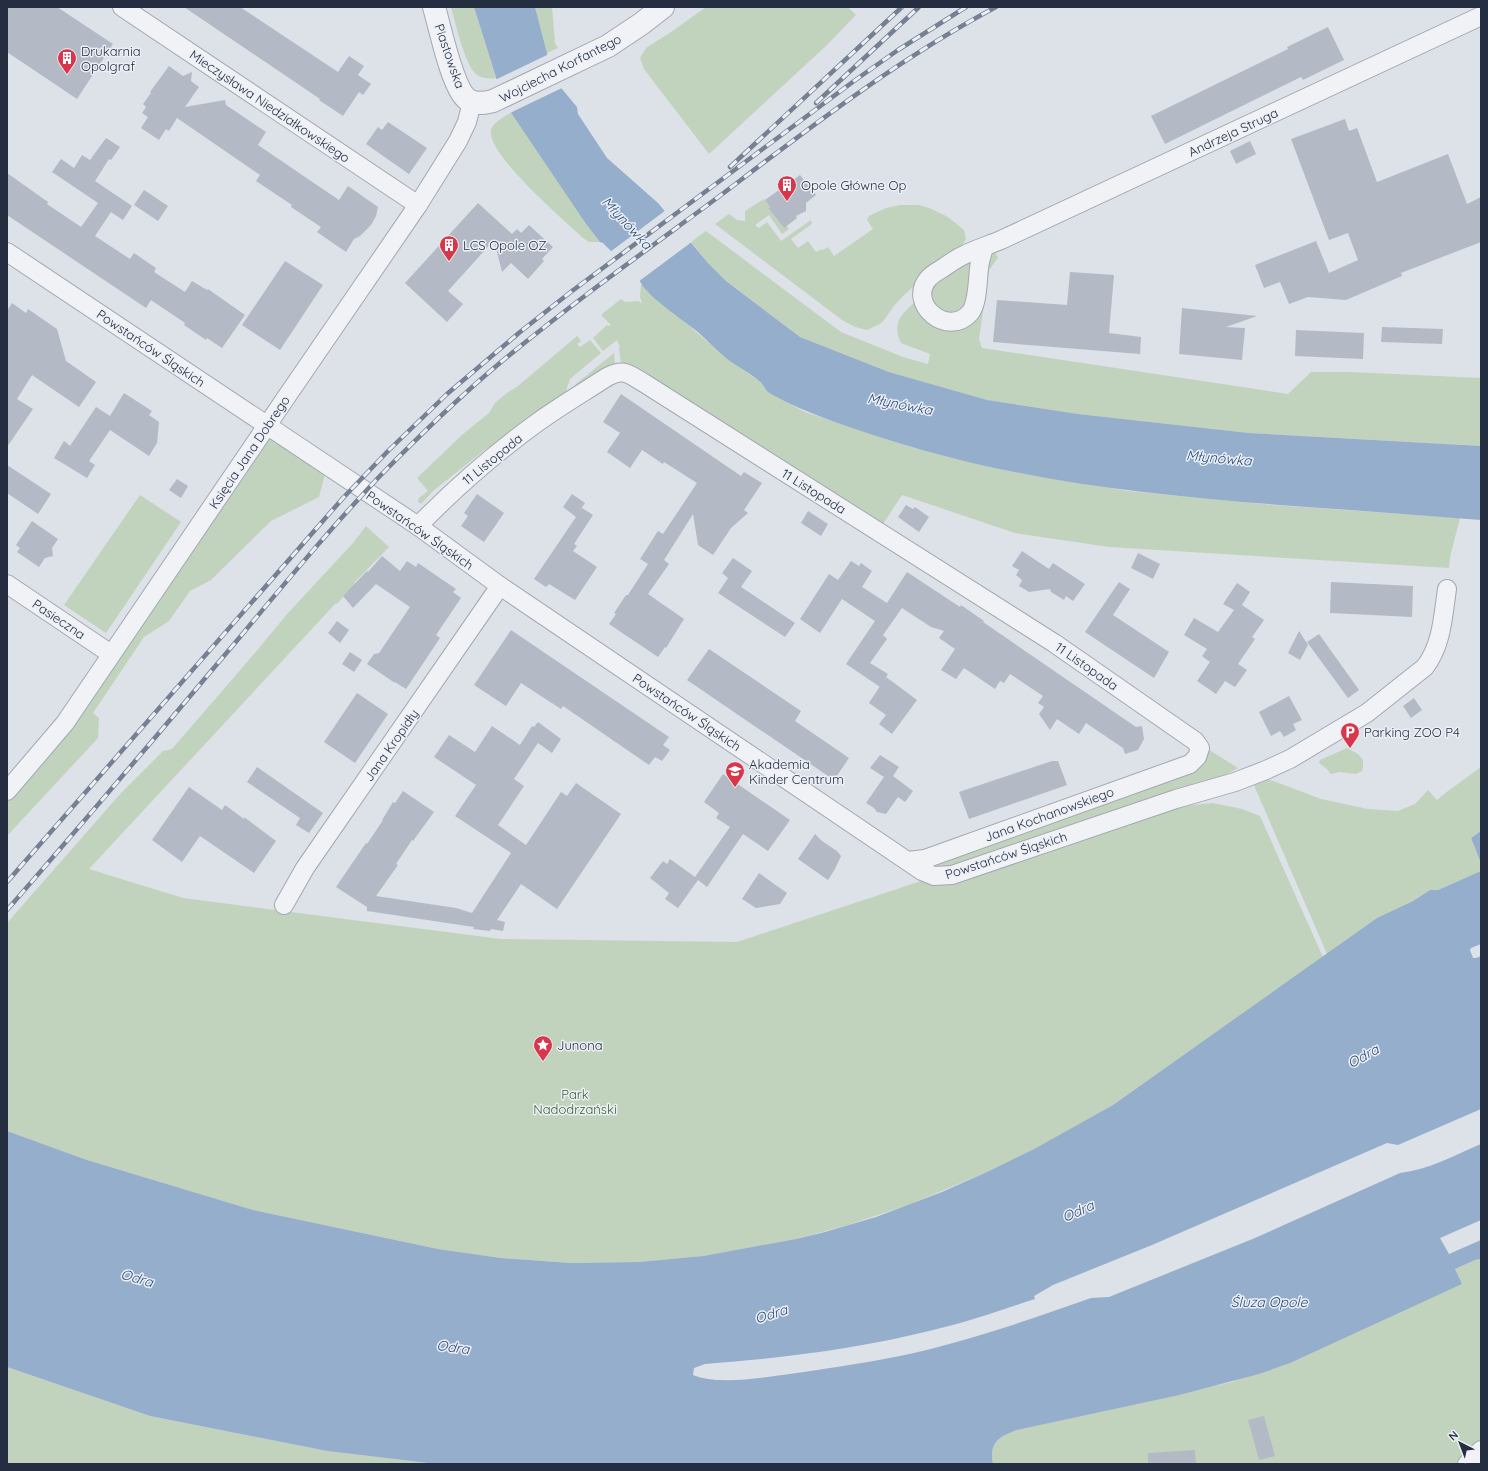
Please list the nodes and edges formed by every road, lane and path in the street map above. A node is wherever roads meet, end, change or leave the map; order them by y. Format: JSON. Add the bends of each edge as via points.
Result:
{"nodes":[{"id":1,"x":122,"y":7,"type":"edge"},
{"id":2,"x":434,"y":7,"type":"edge"},
{"id":3,"x":663,"y":7,"type":"edge"},
{"id":4,"x":1481,"y":16,"type":"edge"},
{"id":5,"x":472,"y":102,"type":"junction"},
{"id":6,"x":418,"y":205,"type":"junction"},
{"id":7,"x":984,"y":247,"type":"dead end"},
{"id":8,"x":7,"y":252,"type":"edge"},
{"id":9,"x":267,"y":426,"type":"junction"},
{"id":10,"x":418,"y":526,"type":"junction"},
{"id":11,"x":7,"y":584,"type":"edge"},
{"id":12,"x":500,"y":586,"type":"junction"},
{"id":13,"x":1447,"y":589,"type":"dead end"},
{"id":14,"x":111,"y":654,"type":"junction"},
{"id":15,"x":1190,"y":764,"type":"joint"},
{"id":16,"x":7,"y":791,"type":"edge"},
{"id":17,"x":908,"y":861,"type":"junction"},
{"id":18,"x":284,"y":906,"type":"dead end"},
{"id":19,"x":1481,"y":1450,"type":"edge"},
{"id":20,"x":1467,"y":1464,"type":"edge"}],
"edges":[{"from":1,"to":6,"type":"street","name":"Mieczysława Niedziałkowskiego"},
{"from":2,"to":5,"type":"street","name":"Piastowska","via":[[457,84],[466,99]]},
{"from":3,"to":5,"type":"street","name":"Wojciecha Korfantego","via":[[608,46],[494,101]]},
{"from":4,"to":7,"type":"street","name":"Andrzeja Struga"},
{"from":5,"to":6,"type":"street","name":"Księcia Jana Dobrego","via":[[467,122],[458,141]]},
{"from":6,"to":9,"type":"street","name":"Księcia Jana Dobrego"},
{"from":8,"to":9,"type":"street","name":"Powstańców Śląskich"},
{"from":9,"to":10,"type":"street","name":"Powstańców Śląskich"},
{"from":9,"to":14,"type":"street","name":"Księcia Jana Dobrego"},
{"from":10,"to":12,"type":"street","name":"Powstańców Śląskich"},
{"from":10,"to":15,"type":"street","name":"11 Listopada","via":[[454,490],[527,430],[607,377],[622,372],[908,549],[1067,652],[1195,741],[1200,748],[1197,757]]},
{"from":11,"to":14,"type":"street","name":"Pasieczna"},
{"from":12,"to":17,"type":"street","name":"Powstańców Śląskich"},
{"from":12,"to":18,"type":"street","name":"Jana Kropidły","via":[[305,868]]},
{"from":13,"to":17,"type":"street","name":"Powstańców Śląskich","via":[[1437,647],[1425,666],[1367,713],[1290,759],[1235,782],[1176,798],[952,875],[942,877],[927,874]]},
{"from":14,"to":16,"type":"street","name":"Księcia Jana Dobrego","via":[[65,723]]},
{"from":15,"to":17,"type":"street","name":"Jana Kochanowskiego","via":[[925,859]]},
{"from":19,"to":20,"type":"street"}]}
